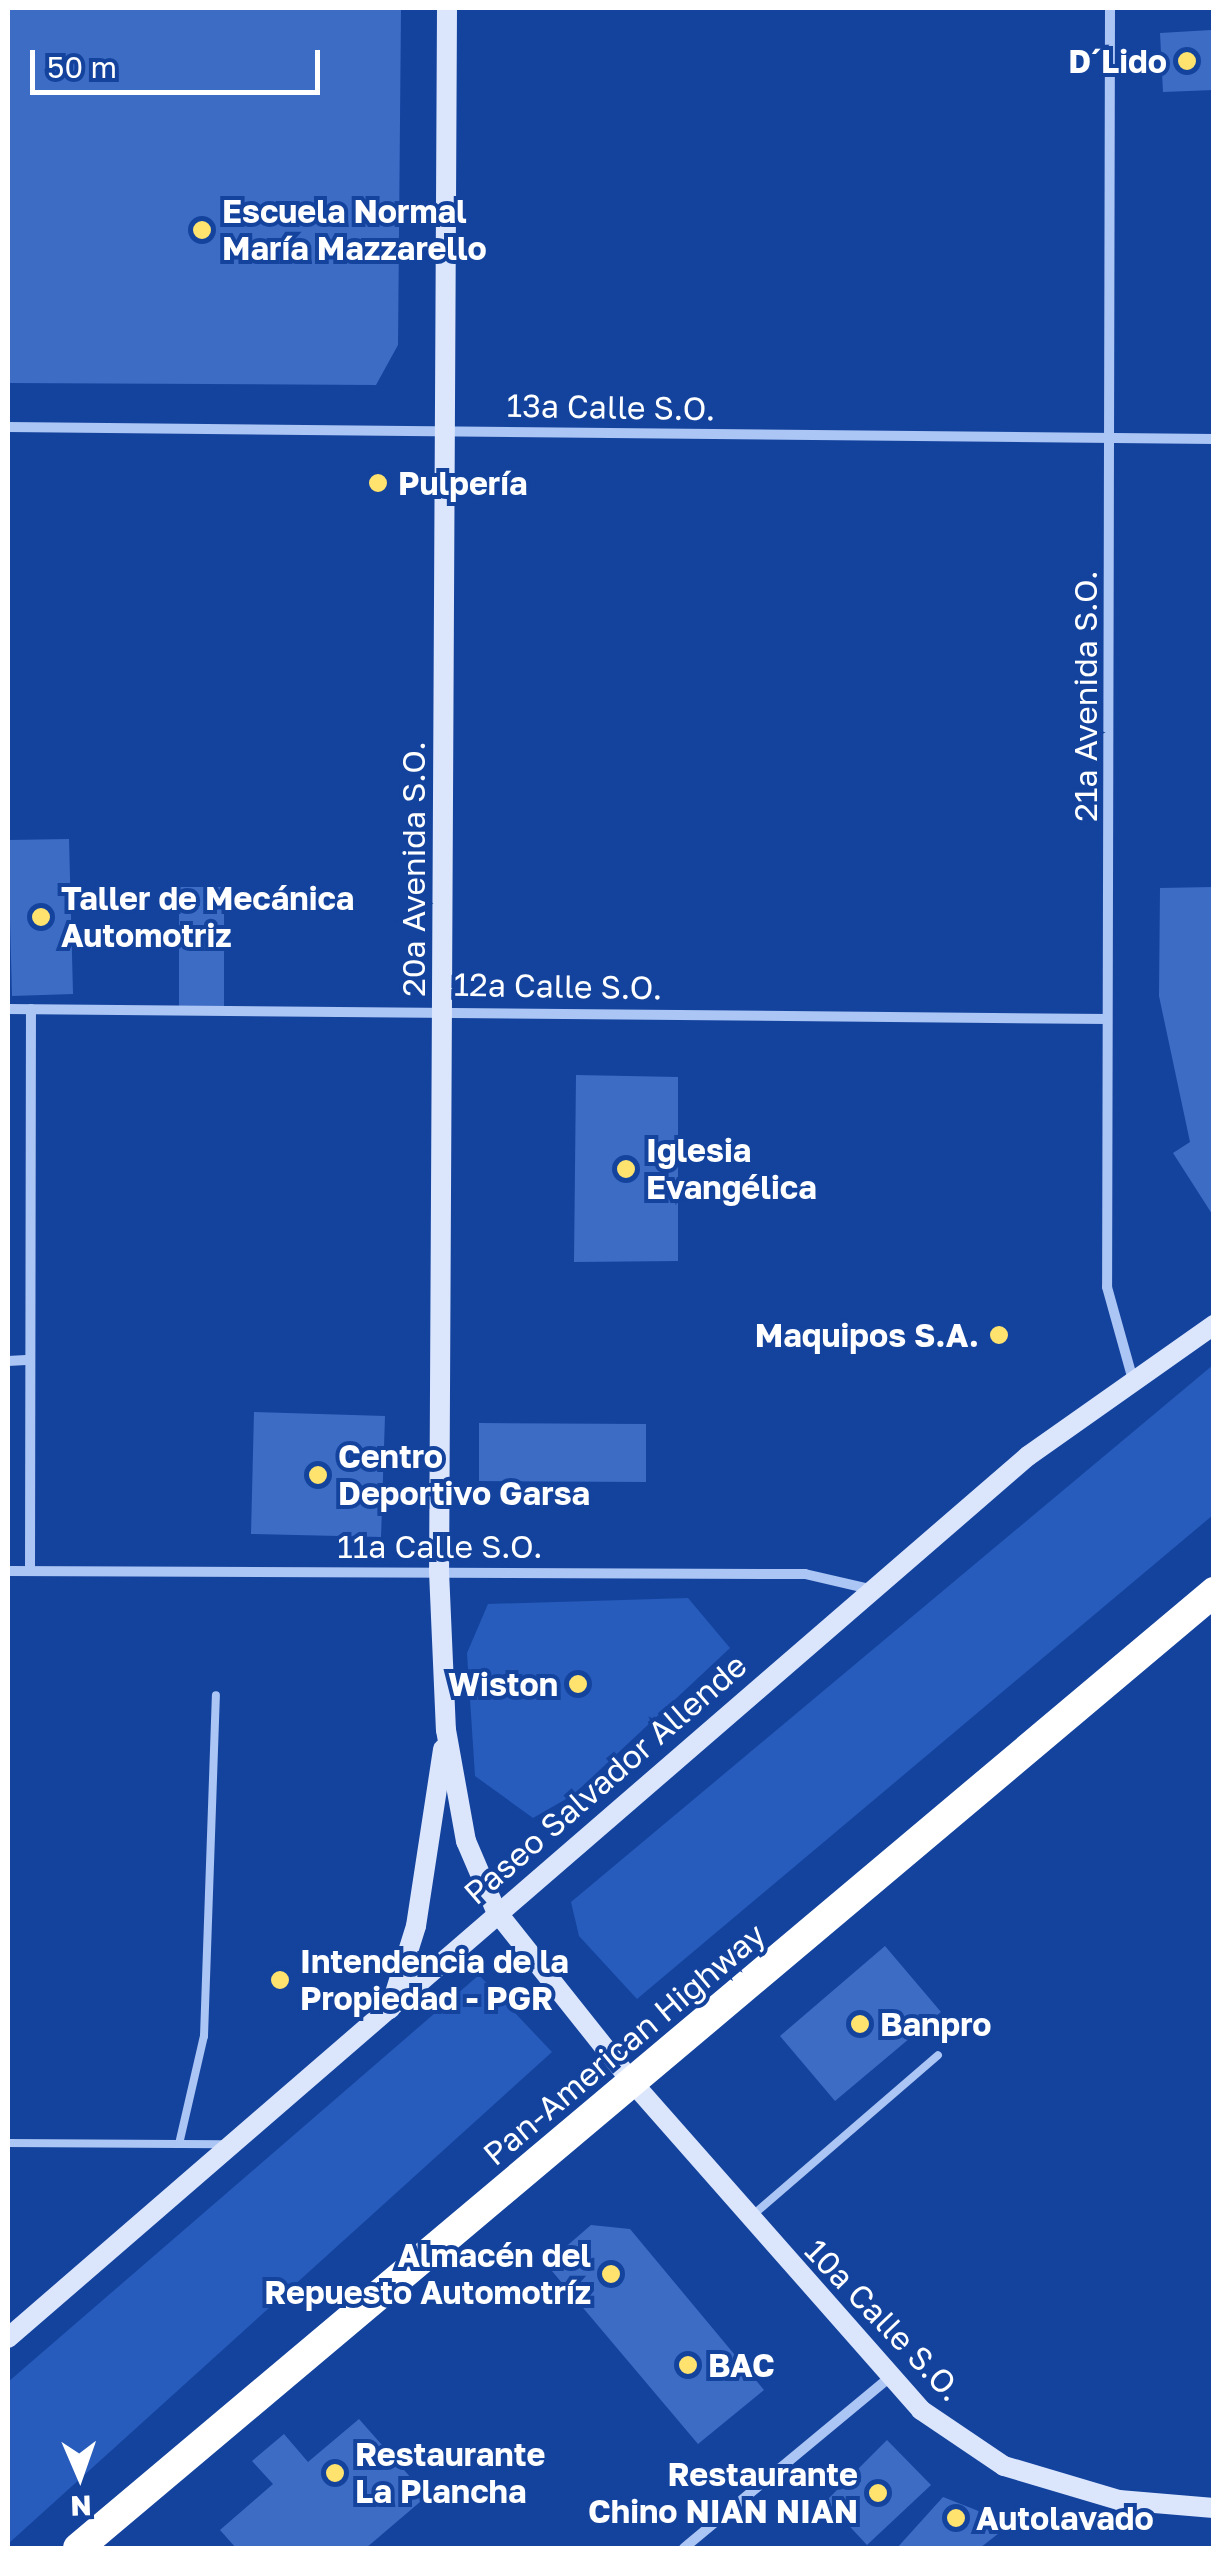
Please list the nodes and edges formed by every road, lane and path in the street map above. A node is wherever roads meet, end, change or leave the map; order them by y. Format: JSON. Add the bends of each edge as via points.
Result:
{"nodes":[{"id":1,"x":447,"y":8,"type":"edge"},
{"id":2,"x":1110,"y":8,"type":"edge"},
{"id":3,"x":8,"y":427,"type":"edge"},
{"id":4,"x":444,"y":431,"type":"junction"},
{"id":5,"x":1112,"y":438,"type":"junction"},
{"id":6,"x":1214,"y":439,"type":"edge"},
{"id":7,"x":8,"y":1009,"type":"edge"},
{"id":8,"x":31,"y":1009,"type":"junction"},
{"id":9,"x":443,"y":1009,"type":"junction"},
{"id":10,"x":1108,"y":1019,"type":"junction"},
{"id":11,"x":1214,"y":1325,"type":"edge"},
{"id":12,"x":8,"y":1360,"type":"edge"},
{"id":13,"x":26,"y":1360,"type":"junction"},
{"id":14,"x":1133,"y":1380,"type":"junction"},
{"id":15,"x":30,"y":1570,"type":"junction"},
{"id":16,"x":8,"y":1571,"type":"edge"},
{"id":17,"x":439,"y":1571,"type":"junction"},
{"id":18,"x":870,"y":1589,"type":"junction"},
{"id":19,"x":1214,"y":1592,"type":"edge"},
{"id":20,"x":216,"y":1695,"type":"dead end"},
{"id":21,"x":446,"y":1730,"type":"junction"},
{"id":22,"x":496,"y":1912,"type":"junction"},
{"id":23,"x":389,"y":2011,"type":"junction"},
{"id":24,"x":938,"y":2055,"type":"dead end"},
{"id":25,"x":633,"y":2083,"type":"junction"},
{"id":26,"x":8,"y":2143,"type":"edge"},
{"id":27,"x":179,"y":2144,"type":"junction"},
{"id":28,"x":236,"y":2144,"type":"junction"},
{"id":29,"x":747,"y":2220,"type":"junction"},
{"id":30,"x":8,"y":2338,"type":"edge"},
{"id":31,"x":890,"y":2377,"type":"junction"},
{"id":32,"x":1214,"y":2508,"type":"edge"},
{"id":33,"x":78,"y":2548,"type":"edge"},
{"id":34,"x":684,"y":2548,"type":"edge"}],
"edges":[{"from":1,"to":4,"type":"street","name":"20a Avenida S.O."},
{"from":2,"to":5,"type":"street","name":"21a Avenida S.O."},
{"from":3,"to":4,"type":"street","name":"13a Calle S.O."},
{"from":4,"to":5,"type":"street","name":"13a Calle S.O."},
{"from":4,"to":9,"type":"street","name":"20a Avenida S.O."},
{"from":5,"to":6,"type":"street","name":"13a Calle S.O."},
{"from":5,"to":10,"type":"street","name":"21a Avenida S.O."},
{"from":7,"to":8,"type":"street","name":"12a Calle S.O."},
{"from":8,"to":9,"type":"street","name":"12a Calle S.O."},
{"from":8,"to":13,"type":"street"},
{"from":9,"to":10,"type":"street","name":"12a Calle S.O."},
{"from":9,"to":17,"type":"street","name":"20a Avenida S.O."},
{"from":10,"to":14,"type":"street","name":"21a Avenida S.O.","via":[[1107,1287]]},
{"from":11,"to":14,"type":"street","name":"Paseo Salvador Allende"},
{"from":12,"to":13,"type":"street"},
{"from":13,"to":15,"type":"street"},
{"from":14,"to":18,"type":"street","name":"Paseo Salvador Allende"},
{"from":15,"to":16,"type":"street","name":"11a Calle S.O."},
{"from":15,"to":17,"type":"street","name":"11a Calle S.O."},
{"from":17,"to":18,"type":"street","name":"11a Calle S.O.","via":[[805,1574]]},
{"from":17,"to":21,"type":"street","name":"20a Avenida S.O."},
{"from":18,"to":22,"type":"street","name":"Paseo Salvador Allende"},
{"from":19,"to":25,"type":"highway","name":"Pan-American Highway"},
{"from":20,"to":27,"type":"lane","via":[[204,2036]]},
{"from":21,"to":22,"type":"street","name":"10a Calle S.O.","via":[[466,1842]]},
{"from":21,"to":23,"type":"street","via":[[416,1926]]},
{"from":22,"to":23,"type":"street","name":"Paseo Salvador Allende"},
{"from":22,"to":25,"type":"street","name":"10a Calle S.O."},
{"from":23,"to":28,"type":"street","name":"Paseo Salvador Allende"},
{"from":24,"to":29,"type":"lane"},
{"from":25,"to":29,"type":"street","name":"10a Calle S.O."},
{"from":25,"to":33,"type":"highway","name":"Pan-American Highway"},
{"from":26,"to":27,"type":"lane"},
{"from":27,"to":28,"type":"lane"},
{"from":28,"to":30,"type":"street","name":"Paseo Salvador Allende"},
{"from":29,"to":31,"type":"street","name":"10a Calle S.O."},
{"from":31,"to":32,"type":"street","name":"10a Calle S.O.","via":[[921,2410],[1004,2466],[1119,2500]]},
{"from":31,"to":34,"type":"street"}]}
